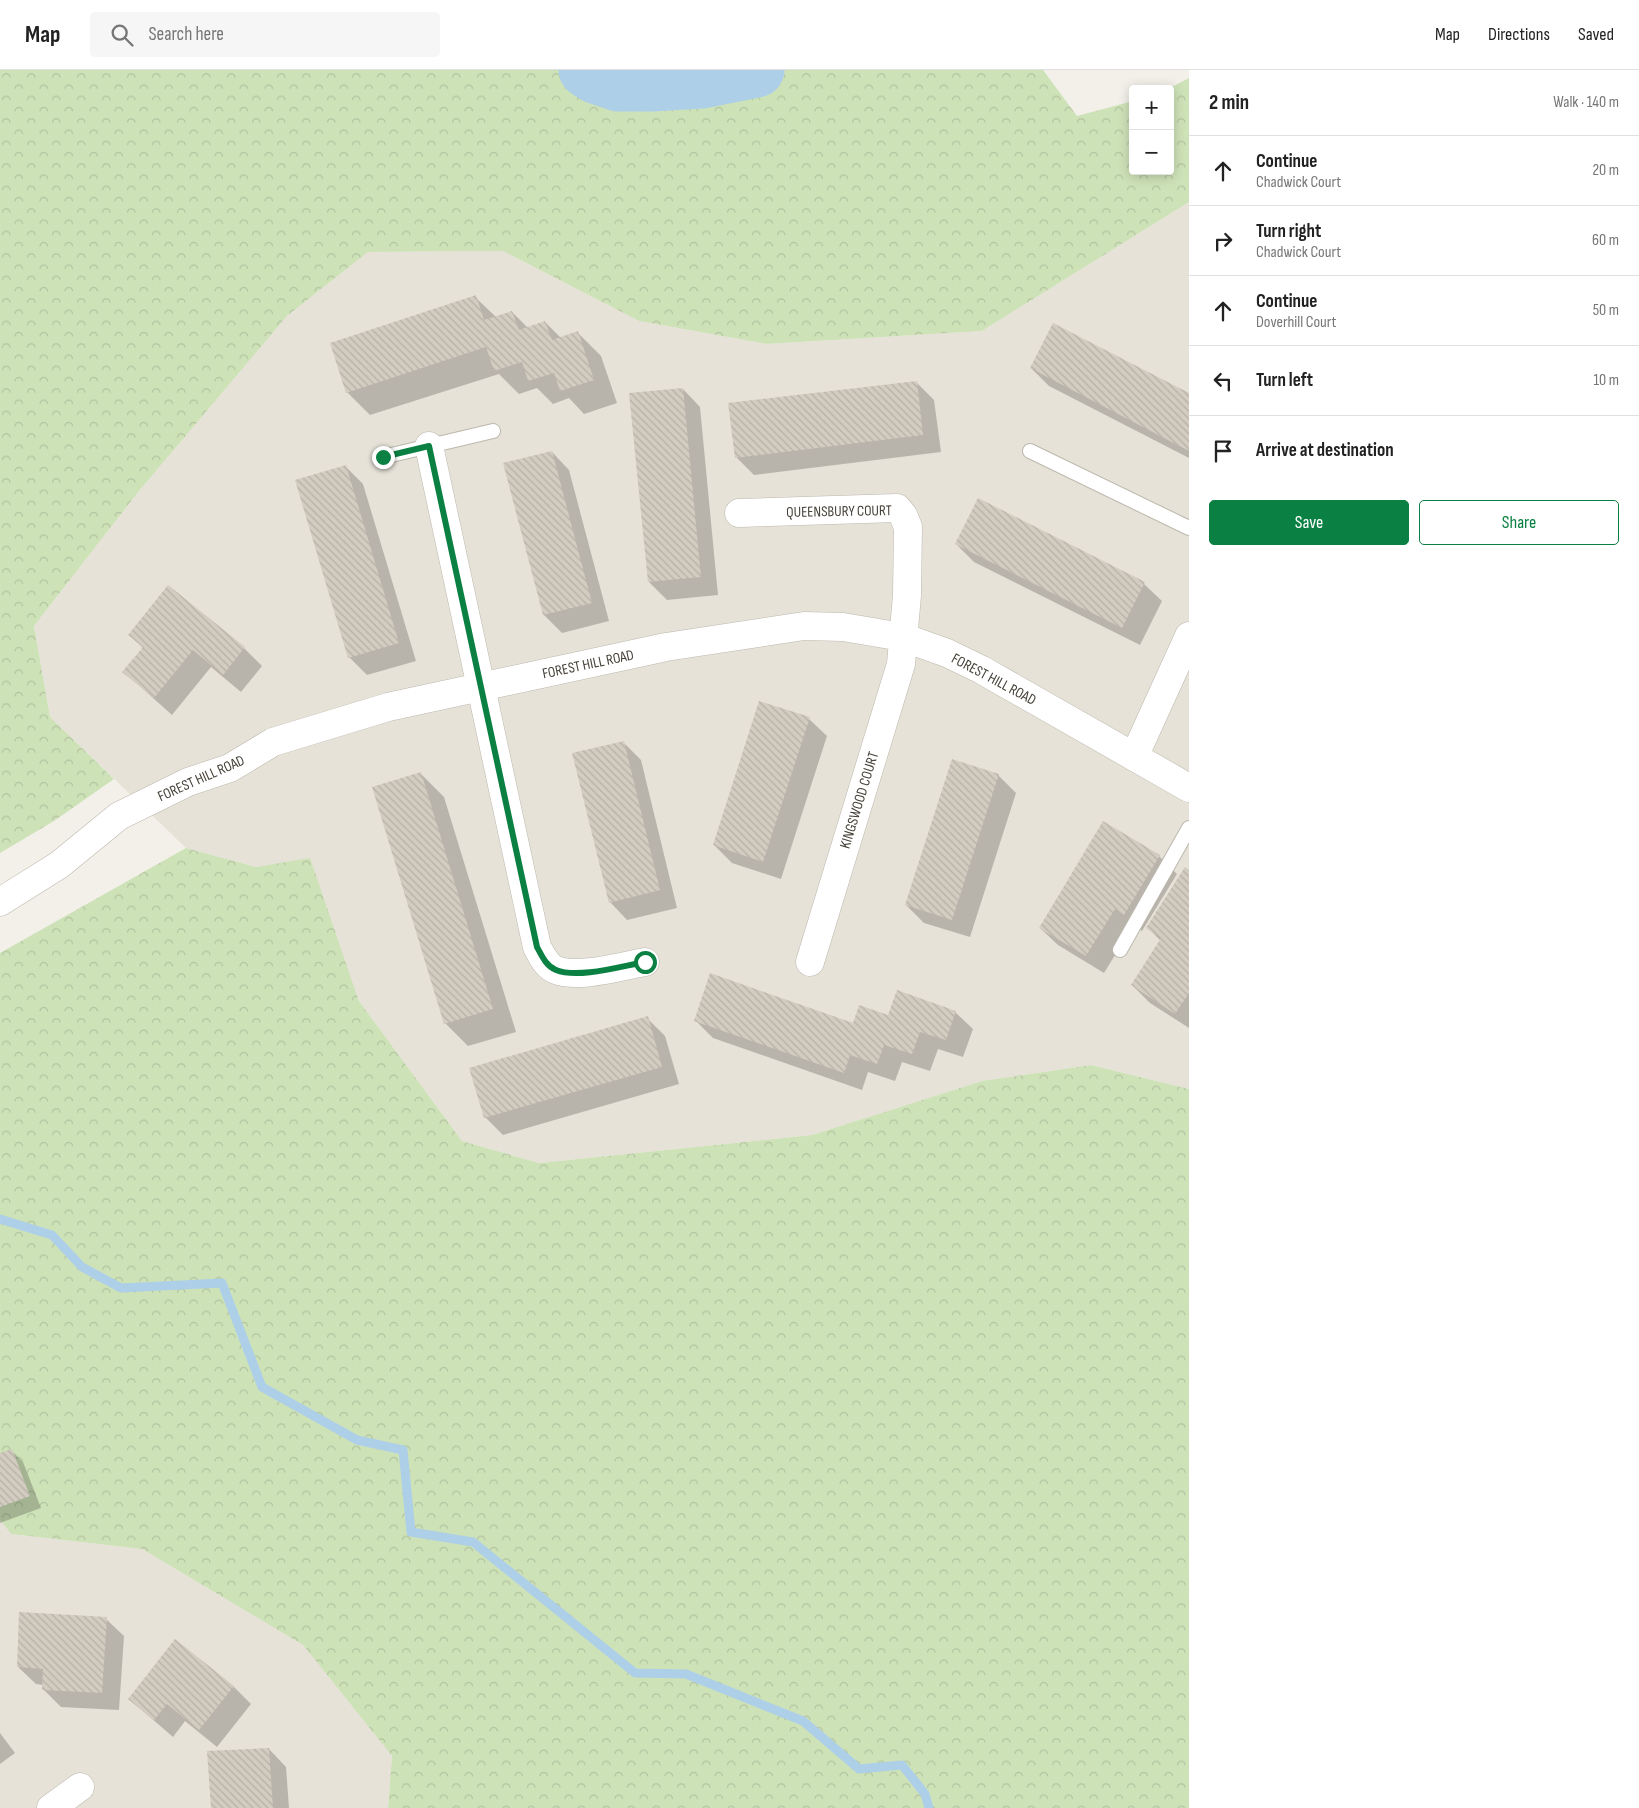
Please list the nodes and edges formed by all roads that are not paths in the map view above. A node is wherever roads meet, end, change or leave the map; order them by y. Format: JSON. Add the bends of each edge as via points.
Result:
{"nodes":[{"id":1,"x":493,"y":432,"type":"dead end"},
{"id":2,"x":429,"y":446,"type":"junction"},
{"id":3,"x":1030,"y":451,"type":"dead end"},
{"id":4,"x":383,"y":457,"type":"dead end"},
{"id":5,"x":739,"y":513,"type":"dead end"},
{"id":6,"x":1189,"y":528,"type":"edge"},
{"id":7,"x":1189,"y":636,"type":"edge"},
{"id":8,"x":902,"y":637,"type":"junction"},
{"id":9,"x":481,"y":687,"type":"junction"},
{"id":10,"x":1134,"y":757,"type":"junction"},
{"id":11,"x":1189,"y":788,"type":"edge"},
{"id":12,"x":1189,"y":828,"type":"edge"},
{"id":13,"x":0,"y":902,"type":"edge"},
{"id":14,"x":1120,"y":950,"type":"dead end"},
{"id":15,"x":645,"y":962,"type":"dead end"},
{"id":16,"x":810,"y":962,"type":"dead end"},
{"id":17,"x":80,"y":1787,"type":"dead end"},
{"id":18,"x":51,"y":1808,"type":"edge"}],
"edges":[{"from":1,"to":2,"type":"lane"},
{"from":2,"to":4,"type":"lane"},
{"from":2,"to":9,"type":"street"},
{"from":3,"to":6,"type":"lane"},
{"from":5,"to":8,"type":"street","name":"QUEENSBURY COURT","via":[[897,508],[904,515],[908,527]]},
{"from":7,"to":10,"type":"street"},
{"from":8,"to":9,"type":"street","name":"FOREST HILL ROAD","via":[[843,627],[804,626],[666,647]]},
{"from":8,"to":10,"type":"street","name":"FOREST HILL ROAD","via":[[982,670]]},
{"from":8,"to":16,"type":"street","name":"KINGSWOOD COURT","via":[[901,664]]},
{"from":9,"to":13,"type":"street","name":"FOREST HILL ROAD","via":[[388,707],[273,742],[230,768],[188,782],[118,816],[59,865]]},
{"from":9,"to":15,"type":"street","via":[[537,947],[545,962],[555,970],[571,974]]},
{"from":10,"to":11,"type":"street","name":"FOREST HILL ROAD"},
{"from":12,"to":14,"type":"lane"},
{"from":17,"to":18,"type":"street"}]}
